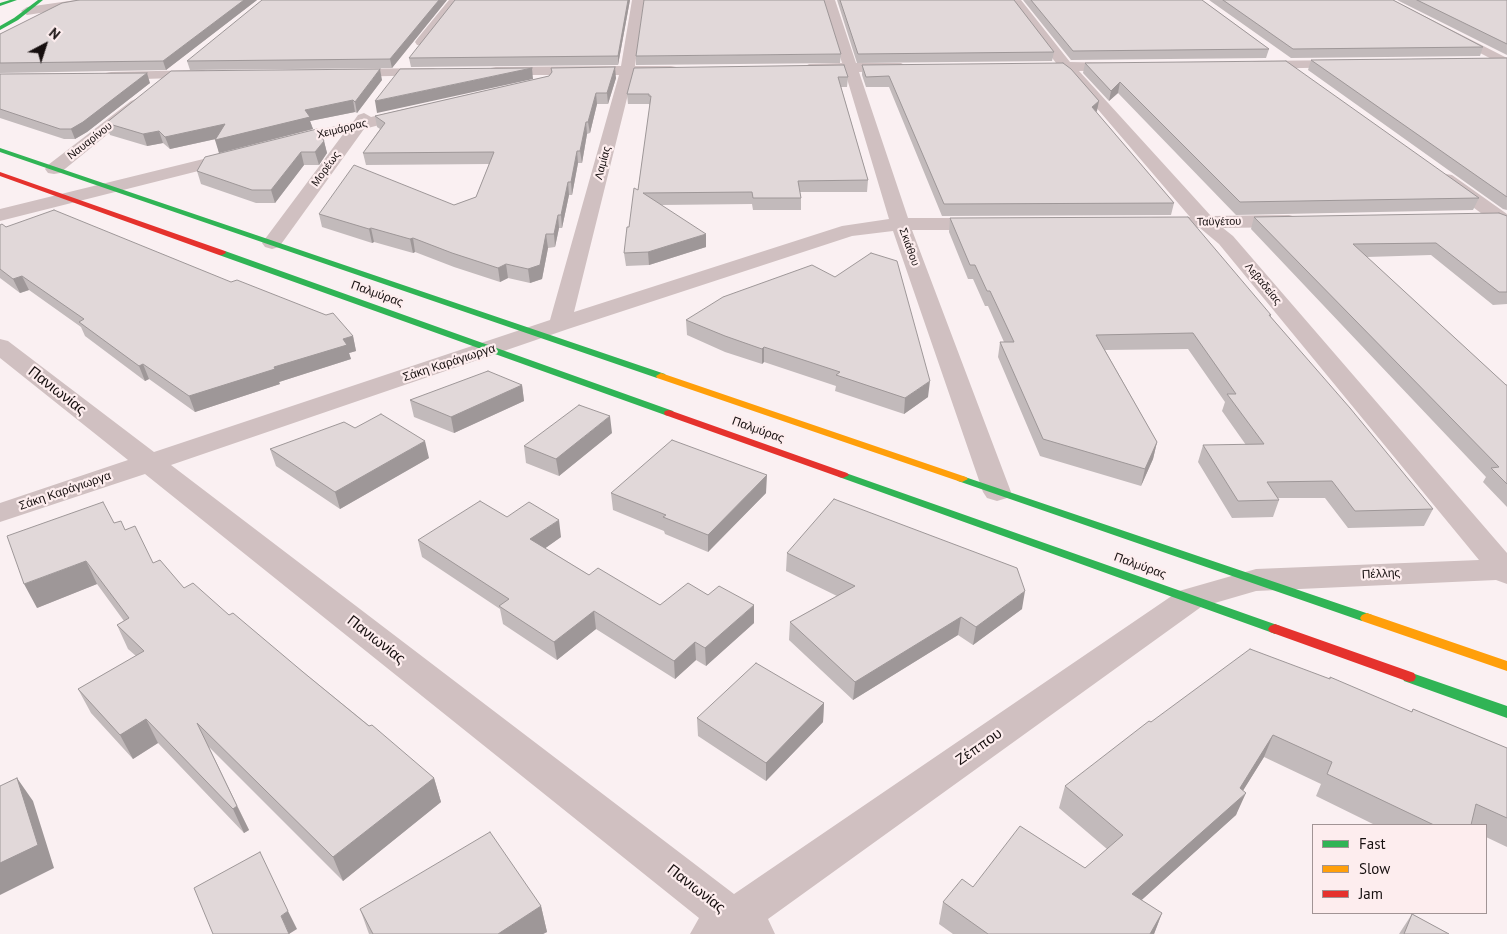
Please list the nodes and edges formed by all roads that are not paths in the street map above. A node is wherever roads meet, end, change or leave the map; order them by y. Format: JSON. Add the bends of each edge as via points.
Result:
{"nodes":[{"id":1,"x":15,"y":0,"type":"edge"},
{"id":2,"x":41,"y":0,"type":"edge"},
{"id":3,"x":57,"y":0,"type":"edge"},
{"id":4,"x":99,"y":0,"type":"edge"},
{"id":5,"x":455,"y":0,"type":"edge"},
{"id":6,"x":638,"y":0,"type":"edge"},
{"id":7,"x":829,"y":0,"type":"edge"},
{"id":8,"x":1015,"y":0,"type":"edge"},
{"id":9,"x":1384,"y":0,"type":"edge"},
{"id":10,"x":0,"y":5,"type":"edge"},
{"id":11,"x":27,"y":11,"type":"junction"},
{"id":12,"x":0,"y":28,"type":"edge"},
{"id":13,"x":1264,"y":48,"type":"edge"},
{"id":14,"x":188,"y":62,"type":"edge"},
{"id":15,"x":1475,"y":62,"type":"edge"},
{"id":16,"x":1506,"y":62,"type":"edge"},
{"id":17,"x":1356,"y":64,"type":"edge"},
{"id":18,"x":1239,"y":65,"type":"edge"},
{"id":19,"x":1287,"y":65,"type":"junction"},
{"id":20,"x":1133,"y":66,"type":"edge"},
{"id":21,"x":919,"y":67,"type":"edge"},
{"id":22,"x":1017,"y":67,"type":"edge"},
{"id":23,"x":1066,"y":67,"type":"junction"},
{"id":24,"x":792,"y":68,"type":"edge"},
{"id":25,"x":851,"y":68,"type":"junction"},
{"id":26,"x":598,"y":70,"type":"junction"},
{"id":27,"x":627,"y":70,"type":"junction"},
{"id":28,"x":685,"y":70,"type":"edge"},
{"id":29,"x":398,"y":72,"type":"junction"},
{"id":30,"x":448,"y":72,"type":"edge"},
{"id":31,"x":478,"y":72,"type":"edge"},
{"id":32,"x":329,"y":73,"type":"edge"},
{"id":33,"x":222,"y":74,"type":"edge"},
{"id":34,"x":173,"y":75,"type":"junction"},
{"id":35,"x":96,"y":76,"type":"edge"},
{"id":36,"x":1310,"y":82,"type":"edge"},
{"id":37,"x":389,"y":86,"type":"edge"},
{"id":38,"x":531,"y":86,"type":"edge"},
{"id":39,"x":371,"y":109,"type":"dead end"},
{"id":40,"x":426,"y":109,"type":"edge"},
{"id":41,"x":360,"y":124,"type":"junction"},
{"id":42,"x":273,"y":146,"type":"edge"},
{"id":43,"x":0,"y":150,"type":"edge"},
{"id":44,"x":254,"y":151,"type":"edge"},
{"id":45,"x":54,"y":169,"type":"junction"},
{"id":46,"x":1436,"y":172,"type":"edge"},
{"id":47,"x":0,"y":174,"type":"edge"},
{"id":48,"x":110,"y":188,"type":"junction"},
{"id":49,"x":68,"y":198,"type":"junction"},
{"id":50,"x":0,"y":215,"type":"edge"},
{"id":51,"x":1469,"y":218,"type":"edge"},
{"id":52,"x":1504,"y":219,"type":"edge"},
{"id":53,"x":1304,"y":221,"type":"edge"},
{"id":54,"x":1137,"y":223,"type":"edge"},
{"id":55,"x":1206,"y":223,"type":"junction"},
{"id":56,"x":900,"y":224,"type":"junction"},
{"id":57,"x":1009,"y":224,"type":"edge"},
{"id":58,"x":272,"y":243,"type":"junction"},
{"id":59,"x":560,"y":324,"type":"junction"},
{"id":60,"x":535,"y":334,"type":"junction"},
{"id":61,"x":0,"y":346,"type":"edge"},
{"id":62,"x":490,"y":349,"type":"junction"},
{"id":63,"x":149,"y":463,"type":"junction"},
{"id":64,"x":997,"y":492,"type":"junction"},
{"id":65,"x":0,"y":513,"type":"edge"},
{"id":66,"x":1506,"y":570,"type":"edge"},
{"id":67,"x":1256,"y":580,"type":"junction"},
{"id":68,"x":1190,"y":599,"type":"junction"},
{"id":69,"x":1507,"y":666,"type":"edge"},
{"id":70,"x":1507,"y":712,"type":"edge"},
{"id":71,"x":733,"y":929,"type":"edge"}],
"edges":[{"from":1,"to":10,"type":"main road"},
{"from":2,"to":11,"type":"main road"},
{"from":3,"to":11,"type":"main road"},
{"from":4,"to":11,"type":"street"},
{"from":5,"to":29,"type":"street"},
{"from":6,"to":27,"type":"street","name":"Λαμίας"},
{"from":7,"to":25,"type":"street","name":"Σκιάθου"},
{"from":8,"to":23,"type":"street","name":"Λεβαδείας"},
{"from":9,"to":16,"type":"street"},
{"from":11,"to":12,"type":"main road"},
{"from":13,"to":19,"type":"street"},
{"from":14,"to":34,"type":"street","name":"Ναυαρίνου"},
{"from":15,"to":16,"type":"street"},
{"from":17,"to":19,"type":"street"},
{"from":18,"to":19,"type":"street"},
{"from":19,"to":36,"type":"street"},
{"from":20,"to":23,"type":"street"},
{"from":21,"to":25,"type":"street"},
{"from":22,"to":23,"type":"street"},
{"from":23,"to":55,"type":"street","name":"Λεβαδείας"},
{"from":24,"to":25,"type":"street"},
{"from":25,"to":56,"type":"street","name":"Σκιάθου"},
{"from":26,"to":27,"type":"street"},
{"from":26,"to":31,"type":"street"},
{"from":26,"to":38,"type":"street"},
{"from":27,"to":28,"type":"street"},
{"from":27,"to":59,"type":"street","name":"Λαμίας"},
{"from":29,"to":30,"type":"street"},
{"from":29,"to":32,"type":"street"},
{"from":29,"to":37,"type":"street"},
{"from":33,"to":34,"type":"street"},
{"from":34,"to":35,"type":"street"},
{"from":34,"to":45,"type":"street","name":"Ναυαρίνου"},
{"from":39,"to":41,"type":"street","name":"Μορέως"},
{"from":40,"to":41,"type":"street","name":"Χειμάρρας"},
{"from":41,"to":42,"type":"street","name":"Χειμάρρας"},
{"from":41,"to":58,"type":"street","name":"Μορέως"},
{"from":43,"to":45,"type":"main road","name":"Παλμύρας"},
{"from":44,"to":48,"type":"street"},
{"from":45,"to":48,"type":"main road","name":"Παλμύρας"},
{"from":46,"to":52,"type":"street"},
{"from":47,"to":49,"type":"main road","name":"Παλμύρας"},
{"from":48,"to":49,"type":"street"},
{"from":48,"to":58,"type":"main road","name":"Παλμύρας"},
{"from":49,"to":50,"type":"street"},
{"from":49,"to":62,"type":"main road","name":"Παλμύρας"},
{"from":51,"to":52,"type":"street"},
{"from":53,"to":55,"type":"street","name":"Ταϋγέτου"},
{"from":54,"to":55,"type":"street","name":"Ταϋγέτου"},
{"from":55,"to":66,"type":"street","name":"Λεβαδείας","via":[[1226,240]]},
{"from":56,"to":57,"type":"street"},
{"from":56,"to":59,"type":"street","name":"Σάκη Καράγιωργα","via":[[849,230]]},
{"from":56,"to":64,"type":"street","name":"Σκιάθου"},
{"from":58,"to":60,"type":"main road","name":"Παλμύρας"},
{"from":59,"to":60,"type":"street","name":"Σάκη Καράγιωργα"},
{"from":60,"to":62,"type":"street","name":"Σάκη Καράγιωργα"},
{"from":60,"to":64,"type":"main road","name":"Παλμύρας"},
{"from":61,"to":63,"type":"street","name":"Πανιωνίας"},
{"from":62,"to":63,"type":"street","name":"Σάκη Καράγιωργα"},
{"from":62,"to":68,"type":"main road","name":"Παλμύρας"},
{"from":63,"to":65,"type":"street","name":"Σάκη Καράγιωργα"},
{"from":63,"to":71,"type":"street","name":"Πανιωνίας"},
{"from":64,"to":67,"type":"main road","name":"Παλμύρας"},
{"from":66,"to":67,"type":"street","name":"Πέλλης"},
{"from":67,"to":68,"type":"street","name":"Ζέππου"},
{"from":67,"to":69,"type":"main road","name":"Παλμύρας"},
{"from":68,"to":70,"type":"main road","name":"Παλμύρας"},
{"from":68,"to":71,"type":"street","name":"Ζέππου"}]}
